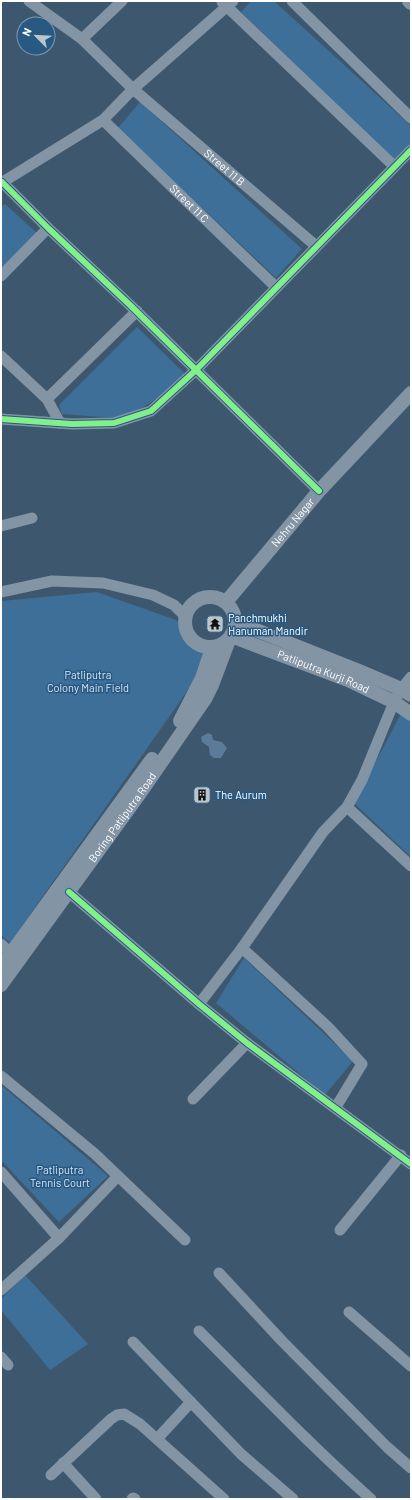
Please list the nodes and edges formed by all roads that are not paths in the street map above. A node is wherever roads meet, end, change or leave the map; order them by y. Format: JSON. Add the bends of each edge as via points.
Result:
{"nodes":[{"id":1,"x":29,"y":1,"type":"edge"},
{"id":2,"x":122,"y":1,"type":"edge"},
{"id":3,"x":292,"y":1,"type":"edge"},
{"id":4,"x":409,"y":1,"type":"edge"},
{"id":5,"x":227,"y":3,"type":"edge"},
{"id":6,"x":411,"y":3,"type":"edge"},
{"id":7,"x":82,"y":38,"type":"junction"},
{"id":8,"x":133,"y":89,"type":"junction"},
{"id":9,"x":411,"y":118,"type":"edge"},
{"id":10,"x":103,"y":120,"type":"junction"},
{"id":11,"x":411,"y":150,"type":"edge"},
{"id":12,"x":394,"y":166,"type":"junction"},
{"id":13,"x":2,"y":183,"type":"edge"},
{"id":14,"x":48,"y":228,"type":"junction"},
{"id":15,"x":316,"y":246,"type":"junction"},
{"id":16,"x":1,"y":276,"type":"edge"},
{"id":17,"x":276,"y":287,"type":"junction"},
{"id":18,"x":136,"y":311,"type":"junction"},
{"id":19,"x":1,"y":356,"type":"edge"},
{"id":20,"x":196,"y":370,"type":"junction"},
{"id":21,"x":411,"y":394,"type":"edge"},
{"id":22,"x":47,"y":399,"type":"junction"},
{"id":23,"x":1,"y":419,"type":"edge"},
{"id":24,"x":60,"y":423,"type":"junction"},
{"id":25,"x":319,"y":491,"type":"junction"},
{"id":26,"x":32,"y":518,"type":"dead end"},
{"id":27,"x":1,"y":526,"type":"edge"},
{"id":28,"x":1,"y":592,"type":"edge"},
{"id":29,"x":226,"y":602,"type":"junction"},
{"id":30,"x":185,"y":616,"type":"junction"},
{"id":31,"x":236,"y":622,"type":"junction"},
{"id":32,"x":230,"y":638,"type":"junction"},
{"id":33,"x":212,"y":648,"type":"junction"},
{"id":34,"x":411,"y":677,"type":"edge"},
{"id":35,"x":406,"y":692,"type":"edge"},
{"id":36,"x":394,"y":702,"type":"junction"},
{"id":37,"x":411,"y":714,"type":"edge"},
{"id":38,"x":134,"y":793,"type":"junction"},
{"id":39,"x":347,"y":807,"type":"junction"},
{"id":40,"x":411,"y":866,"type":"edge"},
{"id":41,"x":69,"y":892,"type":"junction"},
{"id":42,"x":1,"y":944,"type":"edge"},
{"id":43,"x":242,"y":948,"type":"junction"},
{"id":44,"x":15,"y":957,"type":"junction"},
{"id":45,"x":1,"y":967,"type":"edge"},
{"id":46,"x":1,"y":985,"type":"edge"},
{"id":47,"x":200,"y":1004,"type":"junction"},
{"id":48,"x":248,"y":1043,"type":"junction"},
{"id":49,"x":1,"y":1076,"type":"edge"},
{"id":50,"x":193,"y":1099,"type":"dead end"},
{"id":51,"x":336,"y":1107,"type":"junction"},
{"id":52,"x":401,"y":1155,"type":"junction"},
{"id":53,"x":411,"y":1164,"type":"edge"},
{"id":54,"x":1,"y":1172,"type":"edge"},
{"id":55,"x":118,"y":1176,"type":"junction"},
{"id":56,"x":340,"y":1230,"type":"dead end"},
{"id":57,"x":59,"y":1238,"type":"junction"},
{"id":58,"x":185,"y":1240,"type":"dead end"},
{"id":59,"x":218,"y":1273,"type":"dead end"},
{"id":60,"x":1,"y":1290,"type":"edge"},
{"id":61,"x":349,"y":1312,"type":"dead end"},
{"id":62,"x":199,"y":1331,"type":"dead end"},
{"id":63,"x":133,"y":1342,"type":"dead end"},
{"id":64,"x":411,"y":1366,"type":"edge"},
{"id":65,"x":191,"y":1402,"type":"junction"},
{"id":66,"x":157,"y":1439,"type":"junction"},
{"id":67,"x":63,"y":1464,"type":"junction"},
{"id":68,"x":411,"y":1468,"type":"edge"},
{"id":69,"x":51,"y":1474,"type":"dead end"},
{"id":70,"x":96,"y":1499,"type":"edge"},
{"id":71,"x":132,"y":1499,"type":"edge"},
{"id":72,"x":135,"y":1499,"type":"edge"},
{"id":73,"x":224,"y":1499,"type":"edge"},
{"id":74,"x":292,"y":1499,"type":"edge"},
{"id":75,"x":371,"y":1499,"type":"edge"}],
"edges":[{"from":1,"to":7,"type":"street","name":"Street 11 B"},
{"from":2,"to":7,"type":"street"},
{"from":3,"to":9,"type":"street"},
{"from":4,"to":6,"type":"street"},
{"from":5,"to":8,"type":"street"},
{"from":5,"to":12,"type":"street"},
{"from":7,"to":8,"type":"street","name":"Street 11 B"},
{"from":8,"to":10,"type":"street"},
{"from":8,"to":15,"type":"street","name":"Street 11 B"},
{"from":10,"to":13,"type":"street"},
{"from":10,"to":17,"type":"street","name":"Street 11 C"},
{"from":11,"to":12,"type":"street"},
{"from":12,"to":15,"type":"street"},
{"from":13,"to":14,"type":"street"},
{"from":14,"to":16,"type":"street"},
{"from":14,"to":18,"type":"street"},
{"from":15,"to":17,"type":"street"},
{"from":17,"to":20,"type":"street"},
{"from":18,"to":20,"type":"street"},
{"from":18,"to":22,"type":"street"},
{"from":19,"to":22,"type":"street"},
{"from":20,"to":24,"type":"street","via":[[151,411],[114,422]]},
{"from":20,"to":25,"type":"street"},
{"from":21,"to":25,"type":"street","name":"Nehru Nagar"},
{"from":22,"to":24,"type":"street"},
{"from":23,"to":24,"type":"street"},
{"from":25,"to":29,"type":"street","name":"Nehru Nagar"},
{"from":26,"to":27,"type":"street"},
{"from":28,"to":30,"type":"street","via":[[52,581],[103,583],[153,595],[174,605]]},
{"from":29,"to":30,"type":"street","via":[[215,597],[202,598],[188,608]]},
{"from":29,"to":31,"type":"street","via":[[233,611]]},
{"from":30,"to":33,"type":"street","via":[[188,635],[202,647]]},
{"from":31,"to":32,"type":"street"},
{"from":31,"to":35,"type":"street","name":"Patliputra Kurji Road"},
{"from":32,"to":33,"type":"street","via":[[221,646]]},
{"from":32,"to":36,"type":"street","name":"Patliputra Kurji Road","via":[[348,680]]},
{"from":32,"to":38,"type":"street","name":"Boring Patliputra Road","via":[[205,698]]},
{"from":33,"to":38,"type":"street","name":"Boring Patliputra Road","via":[[202,678],[182,719]]},
{"from":34,"to":35,"type":"street"},
{"from":35,"to":36,"type":"street"},
{"from":36,"to":37,"type":"street","name":"Patliputra Kurji Road"},
{"from":36,"to":39,"type":"street","via":[[362,780]]},
{"from":38,"to":41,"type":"street","name":"Boring Patliputra Road"},
{"from":38,"to":44,"type":"street","name":"Boring Patliputra Road"},
{"from":39,"to":40,"type":"street"},
{"from":39,"to":43,"type":"street","via":[[323,832]]},
{"from":41,"to":44,"type":"street","name":"Boring Patliputra Road"},
{"from":41,"to":47,"type":"street"},
{"from":42,"to":44,"type":"street"},
{"from":43,"to":47,"type":"street"},
{"from":43,"to":51,"type":"street","via":[[328,1027],[362,1064]]},
{"from":44,"to":45,"type":"street","name":"Boring Patliputra Road"},
{"from":44,"to":46,"type":"street","name":"Boring Patliputra Road"},
{"from":47,"to":48,"type":"street"},
{"from":48,"to":50,"type":"street"},
{"from":48,"to":51,"type":"street"},
{"from":49,"to":55,"type":"street"},
{"from":51,"to":52,"type":"street"},
{"from":52,"to":53,"type":"street"},
{"from":52,"to":56,"type":"street"},
{"from":54,"to":57,"type":"street"},
{"from":55,"to":57,"type":"street"},
{"from":55,"to":58,"type":"street"},
{"from":57,"to":60,"type":"street"},
{"from":59,"to":68,"type":"street","via":[[282,1341]]},
{"from":61,"to":64,"type":"street"},
{"from":62,"to":75,"type":"street"},
{"from":63,"to":65,"type":"street"},
{"from":65,"to":66,"type":"street"},
{"from":65,"to":74,"type":"street","via":[[241,1454]]},
{"from":66,"to":67,"type":"street","via":[[124,1414],[117,1415]]},
{"from":66,"to":73,"type":"street"},
{"from":67,"to":69,"type":"street"},
{"from":67,"to":70,"type":"street"},
{"from":71,"to":72,"type":"street"}]}
